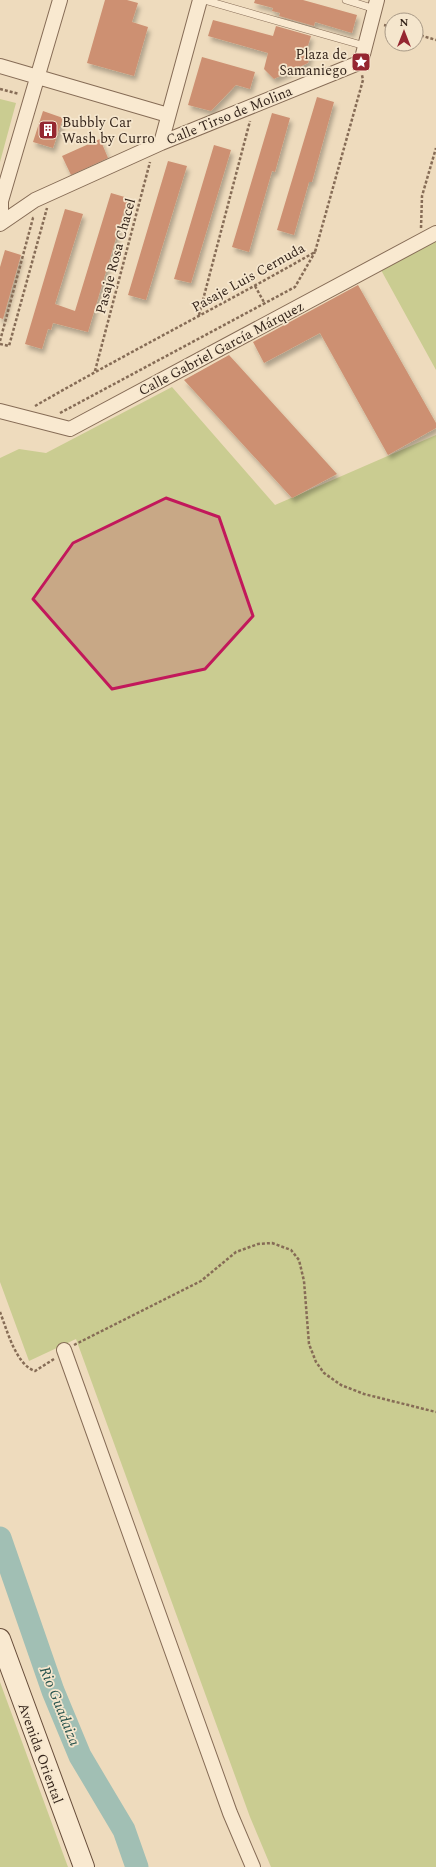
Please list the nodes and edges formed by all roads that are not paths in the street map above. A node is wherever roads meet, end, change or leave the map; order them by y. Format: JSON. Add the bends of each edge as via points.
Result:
{"nodes":[{"id":1,"x":60,"y":0,"type":"edge"},
{"id":2,"x":200,"y":0,"type":"edge"},
{"id":3,"x":204,"y":0,"type":"edge"},
{"id":4,"x":346,"y":0,"type":"edge"},
{"id":5,"x":376,"y":4,"type":"edge"},
{"id":6,"x":366,"y":46,"type":"junction"},
{"id":7,"x":0,"y":66,"type":"edge"},
{"id":8,"x":38,"y":77,"type":"junction"},
{"id":9,"x":168,"y":115,"type":"junction"},
{"id":10,"x":158,"y":144,"type":"junction"},
{"id":11,"x":1,"y":223,"type":"edge"},
{"id":12,"x":436,"y":233,"type":"edge"},
{"id":13,"x":0,"y":410,"type":"edge"},
{"id":14,"x":64,"y":1350,"type":"road end"},
{"id":15,"x":0,"y":1639,"type":"edge"},
{"id":16,"x":84,"y":1867,"type":"edge"},
{"id":17,"x":253,"y":1867,"type":"edge"}],
"edges":[{"from":1,"to":8,"type":"street"},
{"from":2,"to":9,"type":"street"},
{"from":3,"to":6,"type":"lane"},
{"from":4,"to":5,"type":"lane"},
{"from":5,"to":6,"type":"street"},
{"from":6,"to":10,"type":"street","name":"Calle Tirso de Molina","via":[[362,62]]},
{"from":7,"to":8,"type":"street"},
{"from":8,"to":9,"type":"street"},
{"from":8,"to":11,"type":"street","via":[[1,201]]},
{"from":9,"to":10,"type":"street"},
{"from":10,"to":11,"type":"street","name":"Calle Tirso de Molina","via":[[47,202],[35,200]]},
{"from":12,"to":13,"type":"street","name":"Calle Gabriel García Márquez","via":[[70,429]]},
{"from":14,"to":17,"type":"street","via":[[230,1813]]},
{"from":15,"to":16,"type":"street","name":"Avenida Oriental"}]}
